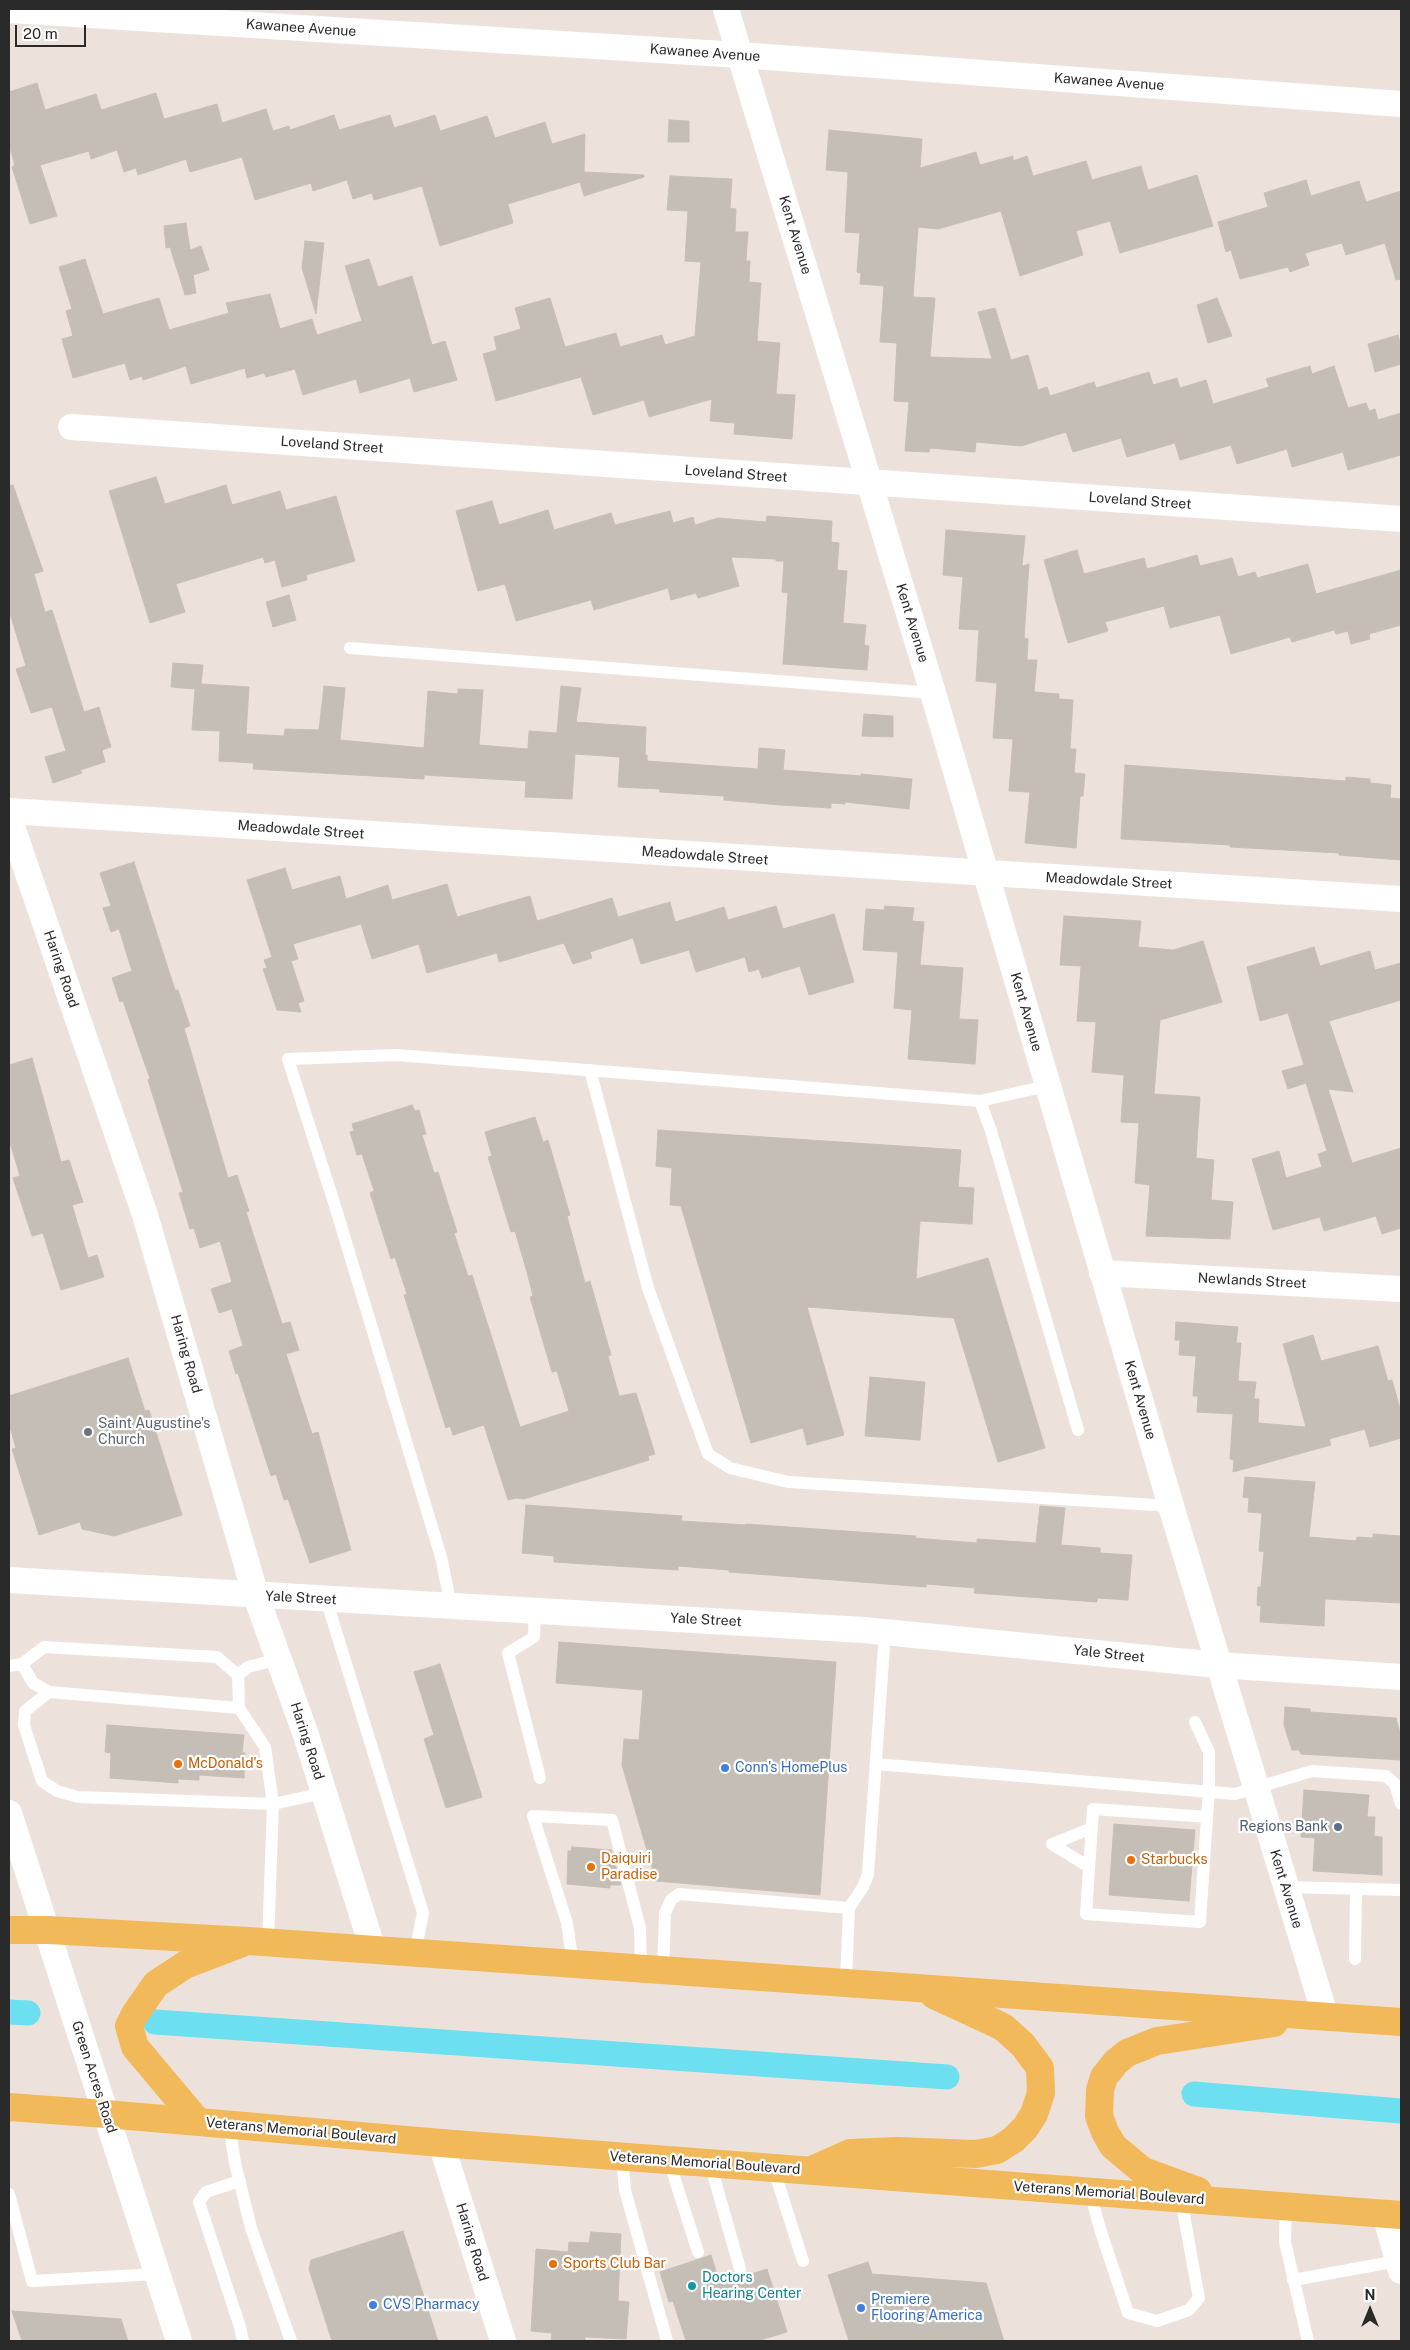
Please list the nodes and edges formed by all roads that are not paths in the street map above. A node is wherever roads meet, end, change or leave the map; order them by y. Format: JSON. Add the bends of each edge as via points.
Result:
{"nodes":[{"id":1,"x":726,"y":9,"type":"edge"},
{"id":2,"x":9,"y":10,"type":"edge"},
{"id":3,"x":740,"y":55,"type":"junction"},
{"id":4,"x":1401,"y":104,"type":"edge"},
{"id":5,"x":71,"y":427,"type":"dead end"},
{"id":6,"x":870,"y":483,"type":"junction"},
{"id":7,"x":1401,"y":519,"type":"edge"},
{"id":8,"x":350,"y":648,"type":"dead end"},
{"id":9,"x":933,"y":693,"type":"junction"},
{"id":10,"x":9,"y":811,"type":"edge"},
{"id":11,"x":9,"y":818,"type":"edge"},
{"id":12,"x":986,"y":873,"type":"junction"},
{"id":13,"x":1401,"y":899,"type":"edge"},
{"id":14,"x":590,"y":1070,"type":"junction"},
{"id":15,"x":1047,"y":1086,"type":"junction"},
{"id":16,"x":980,"y":1102,"type":"junction"},
{"id":17,"x":1102,"y":1273,"type":"junction"},
{"id":18,"x":1401,"y":1290,"type":"edge"},
{"id":19,"x":1078,"y":1430,"type":"dead end"},
{"id":20,"x":1171,"y":1506,"type":"junction"},
{"id":21,"x":9,"y":1580,"type":"edge"},
{"id":22,"x":256,"y":1596,"type":"junction"},
{"id":23,"x":326,"y":1599,"type":"junction"},
{"id":24,"x":451,"y":1605,"type":"junction"},
{"id":25,"x":535,"y":1610,"type":"junction"},
{"id":26,"x":886,"y":1632,"type":"junction"},
{"id":27,"x":279,"y":1659,"type":"junction"},
{"id":28,"x":22,"y":1664,"type":"junction"},
{"id":29,"x":1218,"y":1665,"type":"junction"},
{"id":30,"x":9,"y":1666,"type":"edge"},
{"id":31,"x":238,"y":1675,"type":"junction"},
{"id":32,"x":1401,"y":1678,"type":"edge"},
{"id":33,"x":49,"y":1692,"type":"junction"},
{"id":34,"x":239,"y":1708,"type":"junction"},
{"id":35,"x":1195,"y":1722,"type":"dead end"},
{"id":36,"x":876,"y":1764,"type":"junction"},
{"id":37,"x":540,"y":1778,"type":"dead end"},
{"id":38,"x":1256,"y":1788,"type":"junction"},
{"id":39,"x":1209,"y":1791,"type":"junction"},
{"id":40,"x":324,"y":1793,"type":"junction"},
{"id":41,"x":274,"y":1804,"type":"junction"},
{"id":42,"x":1401,"y":1804,"type":"edge"},
{"id":43,"x":9,"y":1813,"type":"edge"},
{"id":44,"x":1207,"y":1816,"type":"junction"},
{"id":45,"x":1092,"y":1828,"type":"junction"},
{"id":46,"x":1089,"y":1867,"type":"junction"},
{"id":47,"x":1286,"y":1887,"type":"junction"},
{"id":48,"x":1356,"y":1889,"type":"junction"},
{"id":49,"x":1401,"y":1890,"type":"edge"},
{"id":50,"x":849,"y":1908,"type":"junction"},
{"id":51,"x":9,"y":1930,"type":"edge"},
{"id":52,"x":48,"y":1930,"type":"junction"},
{"id":53,"x":258,"y":1942,"type":"junction"},
{"id":54,"x":373,"y":1950,"type":"junction"},
{"id":55,"x":415,"y":1953,"type":"junction"},
{"id":56,"x":1355,"y":1959,"type":"dead end"},
{"id":57,"x":572,"y":1964,"type":"junction"},
{"id":58,"x":652,"y":1969,"type":"junction"},
{"id":59,"x":846,"y":1982,"type":"junction"},
{"id":60,"x":915,"y":1987,"type":"junction"},
{"id":61,"x":1324,"y":2015,"type":"junction"},
{"id":62,"x":1401,"y":2022,"type":"edge"},
{"id":63,"x":9,"y":2107,"type":"edge"},
{"id":64,"x":106,"y":2114,"type":"junction"},
{"id":65,"x":198,"y":2122,"type":"junction"},
{"id":66,"x":229,"y":2125,"type":"junction"},
{"id":67,"x":441,"y":2144,"type":"junction"},
{"id":68,"x":622,"y":2157,"type":"junction"},
{"id":69,"x":668,"y":2161,"type":"junction"},
{"id":70,"x":710,"y":2163,"type":"junction"},
{"id":71,"x":773,"y":2167,"type":"junction"},
{"id":72,"x":810,"y":2170,"type":"junction"},
{"id":73,"x":240,"y":2181,"type":"junction"},
{"id":74,"x":1090,"y":2192,"type":"junction"},
{"id":75,"x":9,"y":2194,"type":"edge"},
{"id":76,"x":1181,"y":2199,"type":"junction"},
{"id":77,"x":1231,"y":2202,"type":"junction"},
{"id":78,"x":1286,"y":2206,"type":"junction"},
{"id":79,"x":1393,"y":2214,"type":"edge"},
{"id":80,"x":698,"y":2252,"type":"dead end"},
{"id":81,"x":803,"y":2261,"type":"dead end"},
{"id":82,"x":1400,"y":2266,"type":"edge"},
{"id":83,"x":740,"y":2269,"type":"dead end"},
{"id":84,"x":157,"y":2274,"type":"junction"},
{"id":85,"x":1293,"y":2280,"type":"junction"},
{"id":86,"x":179,"y":2341,"type":"edge"},
{"id":87,"x":242,"y":2341,"type":"edge"},
{"id":88,"x":291,"y":2341,"type":"edge"},
{"id":89,"x":502,"y":2341,"type":"edge"},
{"id":90,"x":667,"y":2341,"type":"edge"},
{"id":91,"x":1308,"y":2341,"type":"edge"}],
"edges":[{"from":1,"to":3,"type":"street","name":"Kent Avenue"},
{"from":2,"to":3,"type":"street","name":"Kawanee Avenue"},
{"from":3,"to":4,"type":"street","name":"Kawanee Avenue"},
{"from":3,"to":6,"type":"street","name":"Kent Avenue"},
{"from":5,"to":6,"type":"street","name":"Loveland Street"},
{"from":6,"to":7,"type":"street","name":"Loveland Street"},
{"from":6,"to":9,"type":"street","name":"Kent Avenue"},
{"from":8,"to":9,"type":"lane"},
{"from":9,"to":12,"type":"street","name":"Kent Avenue"},
{"from":10,"to":12,"type":"street","name":"Meadowdale Street"},
{"from":11,"to":22,"type":"street","name":"Haring Road","via":[[145,1214]]},
{"from":12,"to":13,"type":"street","name":"Meadowdale Street"},
{"from":12,"to":15,"type":"street","name":"Kent Avenue"},
{"from":14,"to":16,"type":"lane"},
{"from":14,"to":20,"type":"lane","via":[[648,1288],[708,1454],[730,1468],[788,1482]]},
{"from":14,"to":24,"type":"lane","via":[[396,1055],[288,1059],[440,1556]]},
{"from":15,"to":16,"type":"lane"},
{"from":15,"to":17,"type":"street","name":"Kent Avenue"},
{"from":16,"to":19,"type":"lane","via":[[991,1130]]},
{"from":17,"to":18,"type":"street","name":"Newlands Street"},
{"from":17,"to":20,"type":"street","name":"Kent Avenue"},
{"from":20,"to":29,"type":"street","name":"Kent Avenue"},
{"from":21,"to":22,"type":"street","name":"Yale Street"},
{"from":22,"to":23,"type":"street","name":"Yale Street"},
{"from":22,"to":27,"type":"street","name":"Haring Road"},
{"from":23,"to":24,"type":"street","name":"Yale Street"},
{"from":23,"to":55,"type":"lane","via":[[423,1912]]},
{"from":24,"to":25,"type":"street","name":"Yale Street"},
{"from":25,"to":26,"type":"street","name":"Yale Street"},
{"from":25,"to":37,"type":"lane","via":[[534,1637],[508,1653]]},
{"from":26,"to":29,"type":"street","name":"Yale Street"},
{"from":26,"to":36,"type":"lane"},
{"from":27,"to":31,"type":"lane","via":[[248,1667]]},
{"from":27,"to":40,"type":"street","name":"Haring Road"},
{"from":28,"to":30,"type":"lane"},
{"from":28,"to":31,"type":"lane","via":[[44,1646],[217,1657]]},
{"from":28,"to":33,"type":"lane","via":[[33,1683]]},
{"from":29,"to":32,"type":"street","name":"Yale Street"},
{"from":29,"to":38,"type":"street","name":"Kent Avenue"},
{"from":31,"to":34,"type":"lane"},
{"from":33,"to":34,"type":"lane"},
{"from":33,"to":41,"type":"lane","via":[[25,1711],[24,1725],[42,1781],[57,1791],[78,1797]]},
{"from":34,"to":41,"type":"lane","via":[[265,1747]]},
{"from":35,"to":39,"type":"lane","via":[[1209,1752]]},
{"from":36,"to":39,"type":"lane"},
{"from":36,"to":50,"type":"lane","via":[[868,1874]]},
{"from":38,"to":39,"type":"lane","via":[[1236,1794]]},
{"from":38,"to":42,"type":"lane","via":[[1312,1771],[1386,1776],[1395,1784]]},
{"from":38,"to":47,"type":"street","name":"Kent Avenue"},
{"from":39,"to":44,"type":"lane"},
{"from":40,"to":41,"type":"lane"},
{"from":40,"to":54,"type":"street","name":"Haring Road"},
{"from":41,"to":53,"type":"lane"},
{"from":43,"to":52,"type":"street","name":"Green Acres Road"},
{"from":44,"to":45,"type":"lane","via":[[1093,1809]]},
{"from":44,"to":46,"type":"lane","via":[[1200,1922],[1086,1914]]},
{"from":45,"to":46,"type":"lane"},
{"from":45,"to":46,"type":"lane","via":[[1052,1844]]},
{"from":47,"to":48,"type":"lane"},
{"from":47,"to":61,"type":"street","name":"Kent Avenue"},
{"from":48,"to":49,"type":"lane"},
{"from":48,"to":56,"type":"lane"},
{"from":50,"to":58,"type":"lane","via":[[679,1894],[671,1900],[665,1913]]},
{"from":50,"to":59,"type":"lane"},
{"from":51,"to":52,"type":"main road"},
{"from":52,"to":53,"type":"main road"},
{"from":52,"to":64,"type":"street","name":"Green Acres Road"},
{"from":53,"to":54,"type":"main road"},
{"from":53,"to":65,"type":"main road","via":[[185,1966],[156,1984],[129,2026],[134,2048]]},
{"from":54,"to":55,"type":"main road"},
{"from":55,"to":57,"type":"main road"},
{"from":57,"to":58,"type":"main road"},
{"from":57,"to":58,"type":"lane","via":[[567,1923],[533,1816],[612,1820]]},
{"from":58,"to":59,"type":"main road"},
{"from":59,"to":60,"type":"main road"},
{"from":60,"to":61,"type":"main road"},
{"from":60,"to":72,"type":"main road","via":[[1003,2027],[1023,2045],[1040,2068],[1041,2093],[1026,2128],[997,2150],[976,2154],[850,2153]]},
{"from":61,"to":62,"type":"main road"},
{"from":61,"to":77,"type":"main road","via":[[1157,2041],[1127,2054],[1104,2076],[1099,2116],[1113,2146],[1143,2171]]},
{"from":63,"to":64,"type":"main road","name":"Veterans Memorial Boulevard"},
{"from":64,"to":65,"type":"main road","name":"Veterans Memorial Boulevard"},
{"from":64,"to":84,"type":"street","name":"Green Acres Road"},
{"from":65,"to":66,"type":"main road","name":"Veterans Memorial Boulevard"},
{"from":66,"to":67,"type":"main road","name":"Veterans Memorial Boulevard"},
{"from":66,"to":73,"type":"lane"},
{"from":67,"to":68,"type":"main road","name":"Veterans Memorial Boulevard"},
{"from":67,"to":89,"type":"street","name":"Haring Road"},
{"from":68,"to":69,"type":"main road","name":"Veterans Memorial Boulevard"},
{"from":68,"to":90,"type":"lane","via":[[625,2190]]},
{"from":69,"to":70,"type":"main road","name":"Veterans Memorial Boulevard"},
{"from":69,"to":80,"type":"lane"},
{"from":70,"to":71,"type":"main road","name":"Veterans Memorial Boulevard"},
{"from":70,"to":83,"type":"lane"},
{"from":71,"to":72,"type":"main road","name":"Veterans Memorial Boulevard"},
{"from":71,"to":81,"type":"lane"},
{"from":72,"to":74,"type":"main road","name":"Veterans Memorial Boulevard"},
{"from":73,"to":87,"type":"lane","via":[[206,2192],[199,2202]]},
{"from":73,"to":88,"type":"lane","via":[[251,2228]]},
{"from":74,"to":76,"type":"main road","name":"Veterans Memorial Boulevard"},
{"from":74,"to":76,"type":"lane","via":[[1128,2314],[1157,2321],[1189,2310],[1199,2298]]},
{"from":75,"to":84,"type":"lane","via":[[32,2281]]},
{"from":76,"to":77,"type":"main road","name":"Veterans Memorial Boulevard"},
{"from":77,"to":78,"type":"main road","name":"Veterans Memorial Boulevard"},
{"from":78,"to":79,"type":"main road","name":"Veterans Memorial Boulevard"},
{"from":78,"to":85,"type":"lane","via":[[1285,2242]]},
{"from":79,"to":82,"type":"street"},
{"from":82,"to":85,"type":"lane"},
{"from":84,"to":86,"type":"street","name":"Green Acres Road"},
{"from":85,"to":91,"type":"lane"}]}
